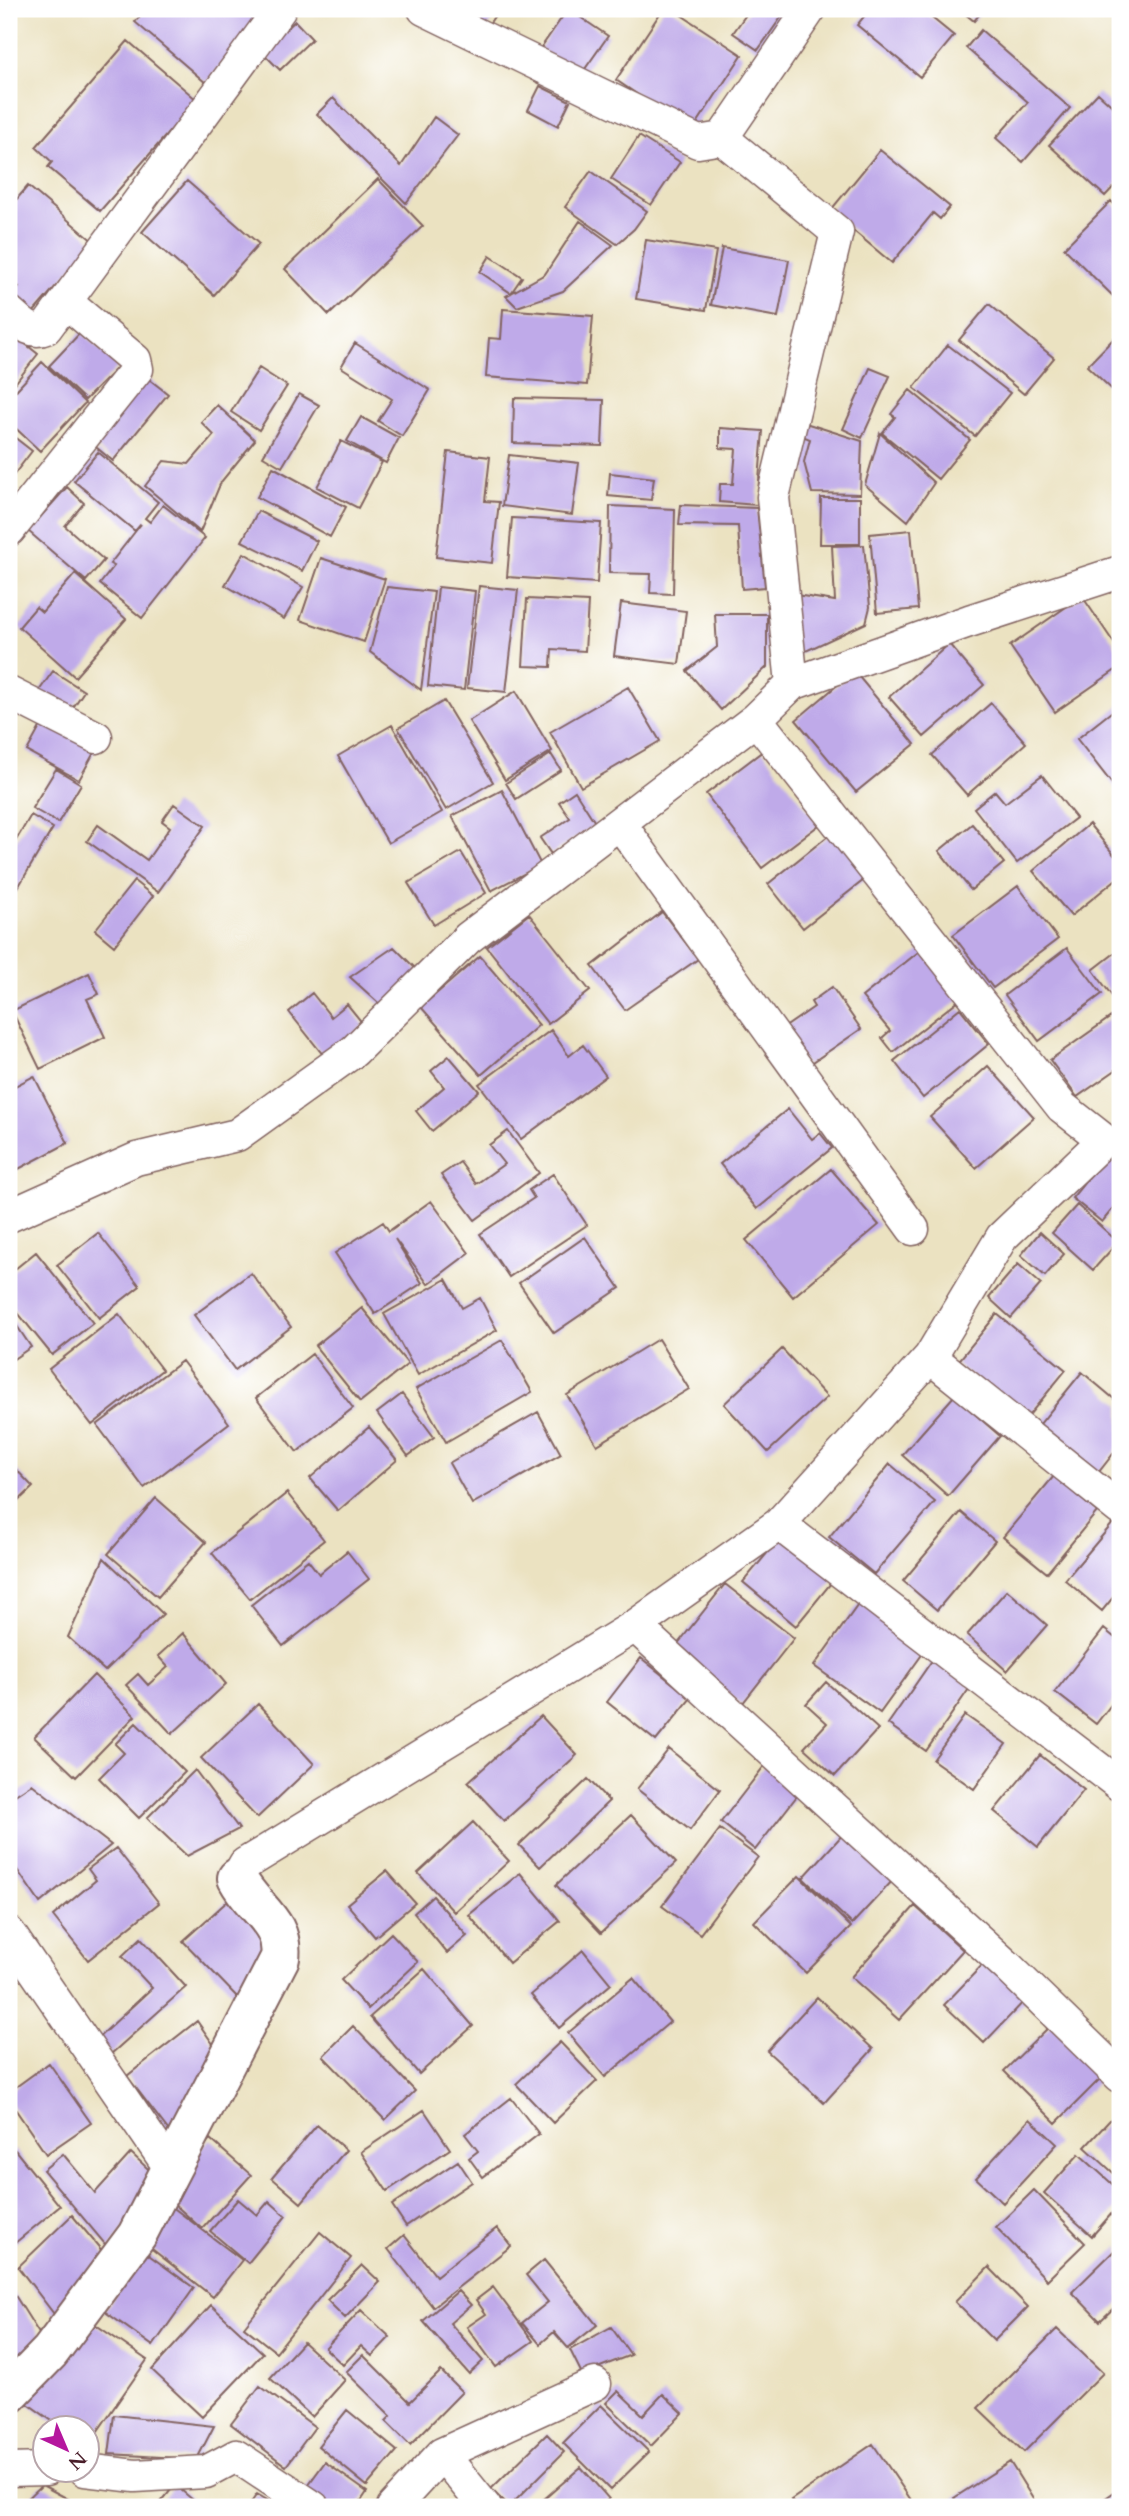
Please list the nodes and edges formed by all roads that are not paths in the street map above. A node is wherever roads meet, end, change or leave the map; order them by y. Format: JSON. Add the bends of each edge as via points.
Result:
{"nodes":[{"id":1,"x":280,"y":9,"type":"edge"},
{"id":2,"x":424,"y":9,"type":"edge"},
{"id":3,"x":810,"y":9,"type":"edge"},
{"id":4,"x":722,"y":138,"type":"junction"},
{"id":5,"x":66,"y":302,"type":"junction"},
{"id":6,"x":9,"y":312,"type":"edge"},
{"id":7,"x":9,"y":530,"type":"edge"},
{"id":8,"x":1120,"y":572,"type":"edge"},
{"id":9,"x":792,"y":684,"type":"junction"},
{"id":10,"x":9,"y":693,"type":"edge"},
{"id":11,"x":755,"y":719,"type":"junction"},
{"id":12,"x":96,"y":737,"type":"dead end"},
{"id":13,"x":621,"y":825,"type":"junction"},
{"id":14,"x":1115,"y":1142,"type":"edge"},
{"id":15,"x":9,"y":1216,"type":"edge"},
{"id":16,"x":913,"y":1229,"type":"dead end"},
{"id":17,"x":930,"y":1357,"type":"junction"},
{"id":18,"x":1120,"y":1509,"type":"edge"},
{"id":19,"x":779,"y":1524,"type":"junction"},
{"id":20,"x":635,"y":1626,"type":"junction"},
{"id":21,"x":1120,"y":1785,"type":"edge"},
{"id":22,"x":237,"y":1878,"type":"joint"},
{"id":23,"x":9,"y":1933,"type":"edge"},
{"id":24,"x":1120,"y":2076,"type":"edge"},
{"id":25,"x":171,"y":2169,"type":"junction"},
{"id":26,"x":595,"y":2384,"type":"dead end"},
{"id":27,"x":9,"y":2394,"type":"edge"},
{"id":28,"x":442,"y":2454,"type":"junction"},
{"id":29,"x":32,"y":2469,"type":"edge"},
{"id":30,"x":9,"y":2470,"type":"edge"},
{"id":31,"x":102,"y":2472,"type":"edge"},
{"id":32,"x":313,"y":2507,"type":"edge"},
{"id":33,"x":393,"y":2507,"type":"edge"},
{"id":34,"x":485,"y":2507,"type":"edge"}],
"edges":[{"from":1,"to":5,"type":"street"},
{"from":2,"to":4,"type":"street","via":[[698,142]]},
{"from":3,"to":4,"type":"street"},
{"from":4,"to":9,"type":"street","via":[[837,232],[773,497]]},
{"from":5,"to":6,"type":"street","via":[[46,328],[37,331]]},
{"from":5,"to":7,"type":"street","via":[[135,360],[136,369]]},
{"from":8,"to":9,"type":"street"},
{"from":9,"to":11,"type":"street"},
{"from":10,"to":12,"type":"street"},
{"from":11,"to":13,"type":"street"},
{"from":11,"to":14,"type":"street","via":[[1062,1107]]},
{"from":13,"to":15,"type":"street","via":[[468,938],[354,1051],[237,1135],[136,1159]]},
{"from":13,"to":16,"type":"street"},
{"from":14,"to":17,"type":"street","via":[[1002,1237]]},
{"from":17,"to":18,"type":"street"},
{"from":17,"to":19,"type":"street"},
{"from":19,"to":20,"type":"street"},
{"from":19,"to":21,"type":"street"},
{"from":20,"to":22,"type":"street","via":[[245,1864]]},
{"from":20,"to":24,"type":"street","via":[[998,1958]]},
{"from":22,"to":25,"type":"street","via":[[276,1928],[283,1942],[280,1958]]},
{"from":23,"to":25,"type":"street"},
{"from":25,"to":27,"type":"street","via":[[137,2235],[100,2288]]},
{"from":26,"to":28,"type":"street"},
{"from":28,"to":33,"type":"street"},
{"from":28,"to":34,"type":"street"},
{"from":29,"to":30,"type":"street"},
{"from":31,"to":32,"type":"street","via":[[135,2476],[206,2472],[236,2456]]}]}
